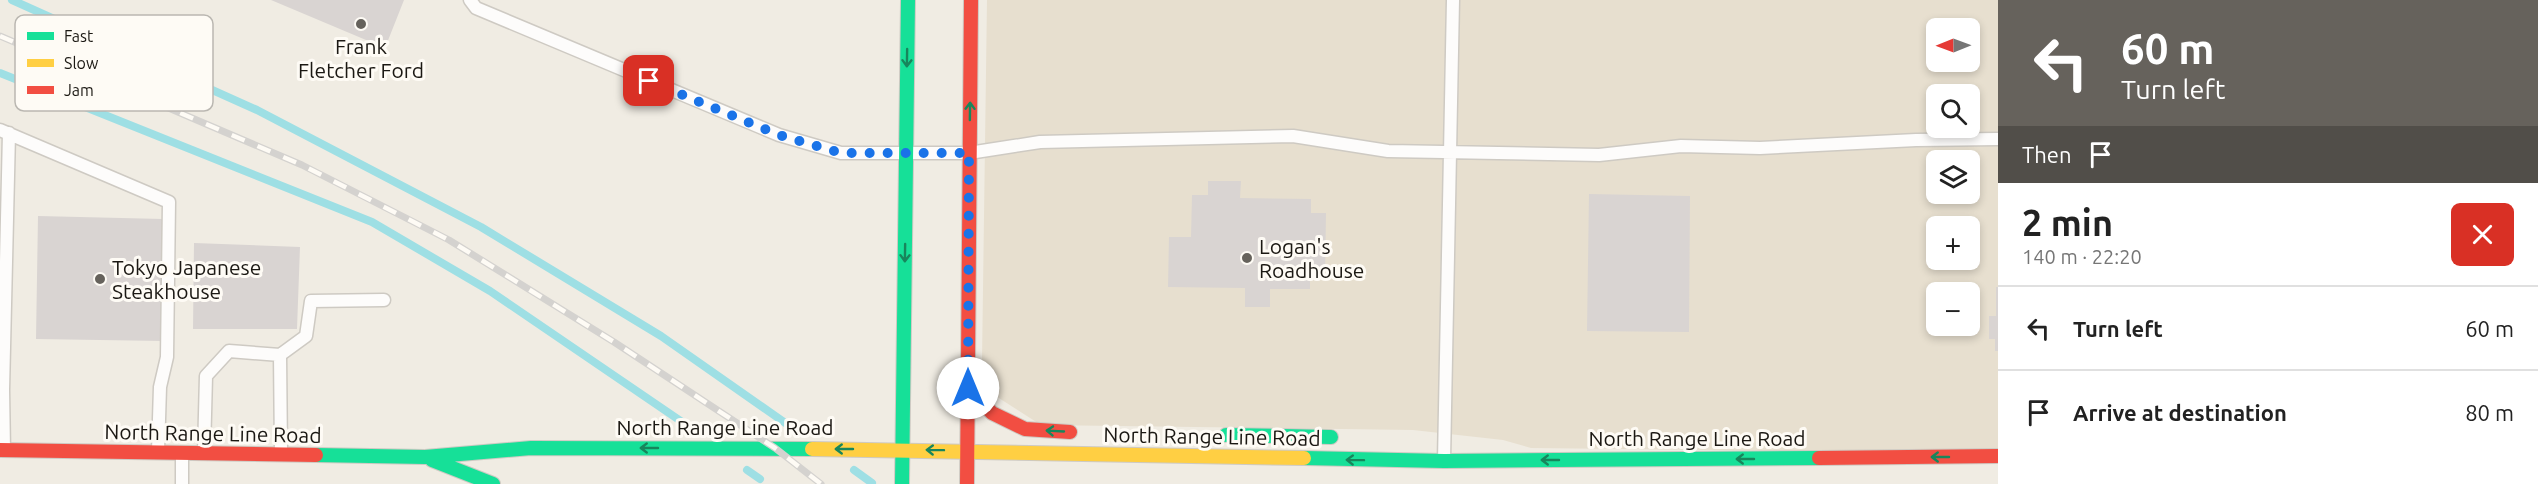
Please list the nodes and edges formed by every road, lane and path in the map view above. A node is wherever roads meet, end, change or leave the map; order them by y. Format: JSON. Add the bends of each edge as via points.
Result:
{"nodes":[{"id":1,"x":470,"y":0,"type":"edge"},
{"id":2,"x":908,"y":0,"type":"edge"},
{"id":3,"x":971,"y":0,"type":"edge"},
{"id":4,"x":1453,"y":0,"type":"edge"},
{"id":5,"x":4,"y":131,"type":"edge"},
{"id":6,"x":1998,"y":139,"type":"edge"},
{"id":7,"x":969,"y":153,"type":"junction"},
{"id":8,"x":1451,"y":153,"type":"junction"},
{"id":9,"x":906,"y":154,"type":"junction"},
{"id":10,"x":384,"y":300,"type":"dead end"},
{"id":11,"x":280,"y":355,"type":"junction"},
{"id":12,"x":968,"y":388,"type":"junction"},
{"id":13,"x":1080,"y":432,"type":"dead end"},
{"id":14,"x":1214,"y":435,"type":"dead end"},
{"id":15,"x":1346,"y":437,"type":"dead end"},
{"id":16,"x":1413,"y":445,"type":"dead end"},
{"id":17,"x":903,"y":449,"type":"junction"},
{"id":18,"x":2,"y":450,"type":"edge"},
{"id":19,"x":967,"y":450,"type":"junction"},
{"id":20,"x":158,"y":453,"type":"junction"},
{"id":21,"x":182,"y":453,"type":"junction"},
{"id":22,"x":204,"y":454,"type":"junction"},
{"id":23,"x":280,"y":455,"type":"junction"},
{"id":24,"x":1998,"y":456,"type":"edge"},
{"id":25,"x":425,"y":457,"type":"junction"},
{"id":26,"x":1444,"y":461,"type":"junction"},
{"id":27,"x":182,"y":484,"type":"edge"},
{"id":28,"x":493,"y":484,"type":"edge"},
{"id":29,"x":902,"y":484,"type":"edge"},
{"id":30,"x":967,"y":484,"type":"edge"}],
"edges":[{"from":1,"to":9,"type":"lane","via":[[476,8],[779,135],[841,153]]},
{"from":2,"to":9,"type":"main road","one_way":true},
{"from":7,"to":3,"type":"main road","one_way":true},
{"from":4,"to":8,"type":"lane"},
{"from":5,"to":18,"type":"lane"},
{"from":5,"to":20,"type":"lane","via":[[170,202],[167,357],[160,387]]},
{"from":6,"to":8,"type":"lane","via":[[1760,148],[1681,146],[1599,156]]},
{"from":7,"to":8,"type":"lane","via":[[1040,142],[1293,136],[1388,151]]},
{"from":7,"to":9,"type":"lane"},
{"from":7,"to":12,"type":"main road"},
{"from":8,"to":26,"type":"lane"},
{"from":9,"to":17,"type":"main road","one_way":true},
{"from":10,"to":11,"type":"lane","via":[[311,301],[306,336]]},
{"from":11,"to":22,"type":"lane","via":[[229,351],[206,376]]},
{"from":11,"to":23,"type":"lane"},
{"from":13,"to":12,"type":"main road","one_way":true,"via":[[1025,429],[992,413]]},
{"from":12,"to":19,"type":"main road"},
{"from":14,"to":15,"type":"main road"},
{"from":16,"to":26,"type":"main road"},
{"from":19,"to":17,"type":"main road","name":"North Range Line Road","one_way":true},
{"from":17,"to":25,"type":"main road","name":"North Range Line Road","one_way":true,"via":[[531,448]]},
{"from":17,"to":29,"type":"main road"},
{"from":18,"to":20,"type":"main road","name":"North Range Line Road"},
{"from":26,"to":19,"type":"main road","name":"North Range Line Road","one_way":true},
{"from":19,"to":30,"type":"main road"},
{"from":20,"to":21,"type":"main road","name":"North Range Line Road"},
{"from":21,"to":22,"type":"main road","name":"North Range Line Road"},
{"from":21,"to":27,"type":"lane"},
{"from":22,"to":23,"type":"main road","name":"North Range Line Road"},
{"from":23,"to":25,"type":"main road","name":"North Range Line Road"},
{"from":24,"to":26,"type":"main road","name":"North Range Line Road","one_way":true},
{"from":25,"to":28,"type":"main road","name":"North Range Line Road"}]}
